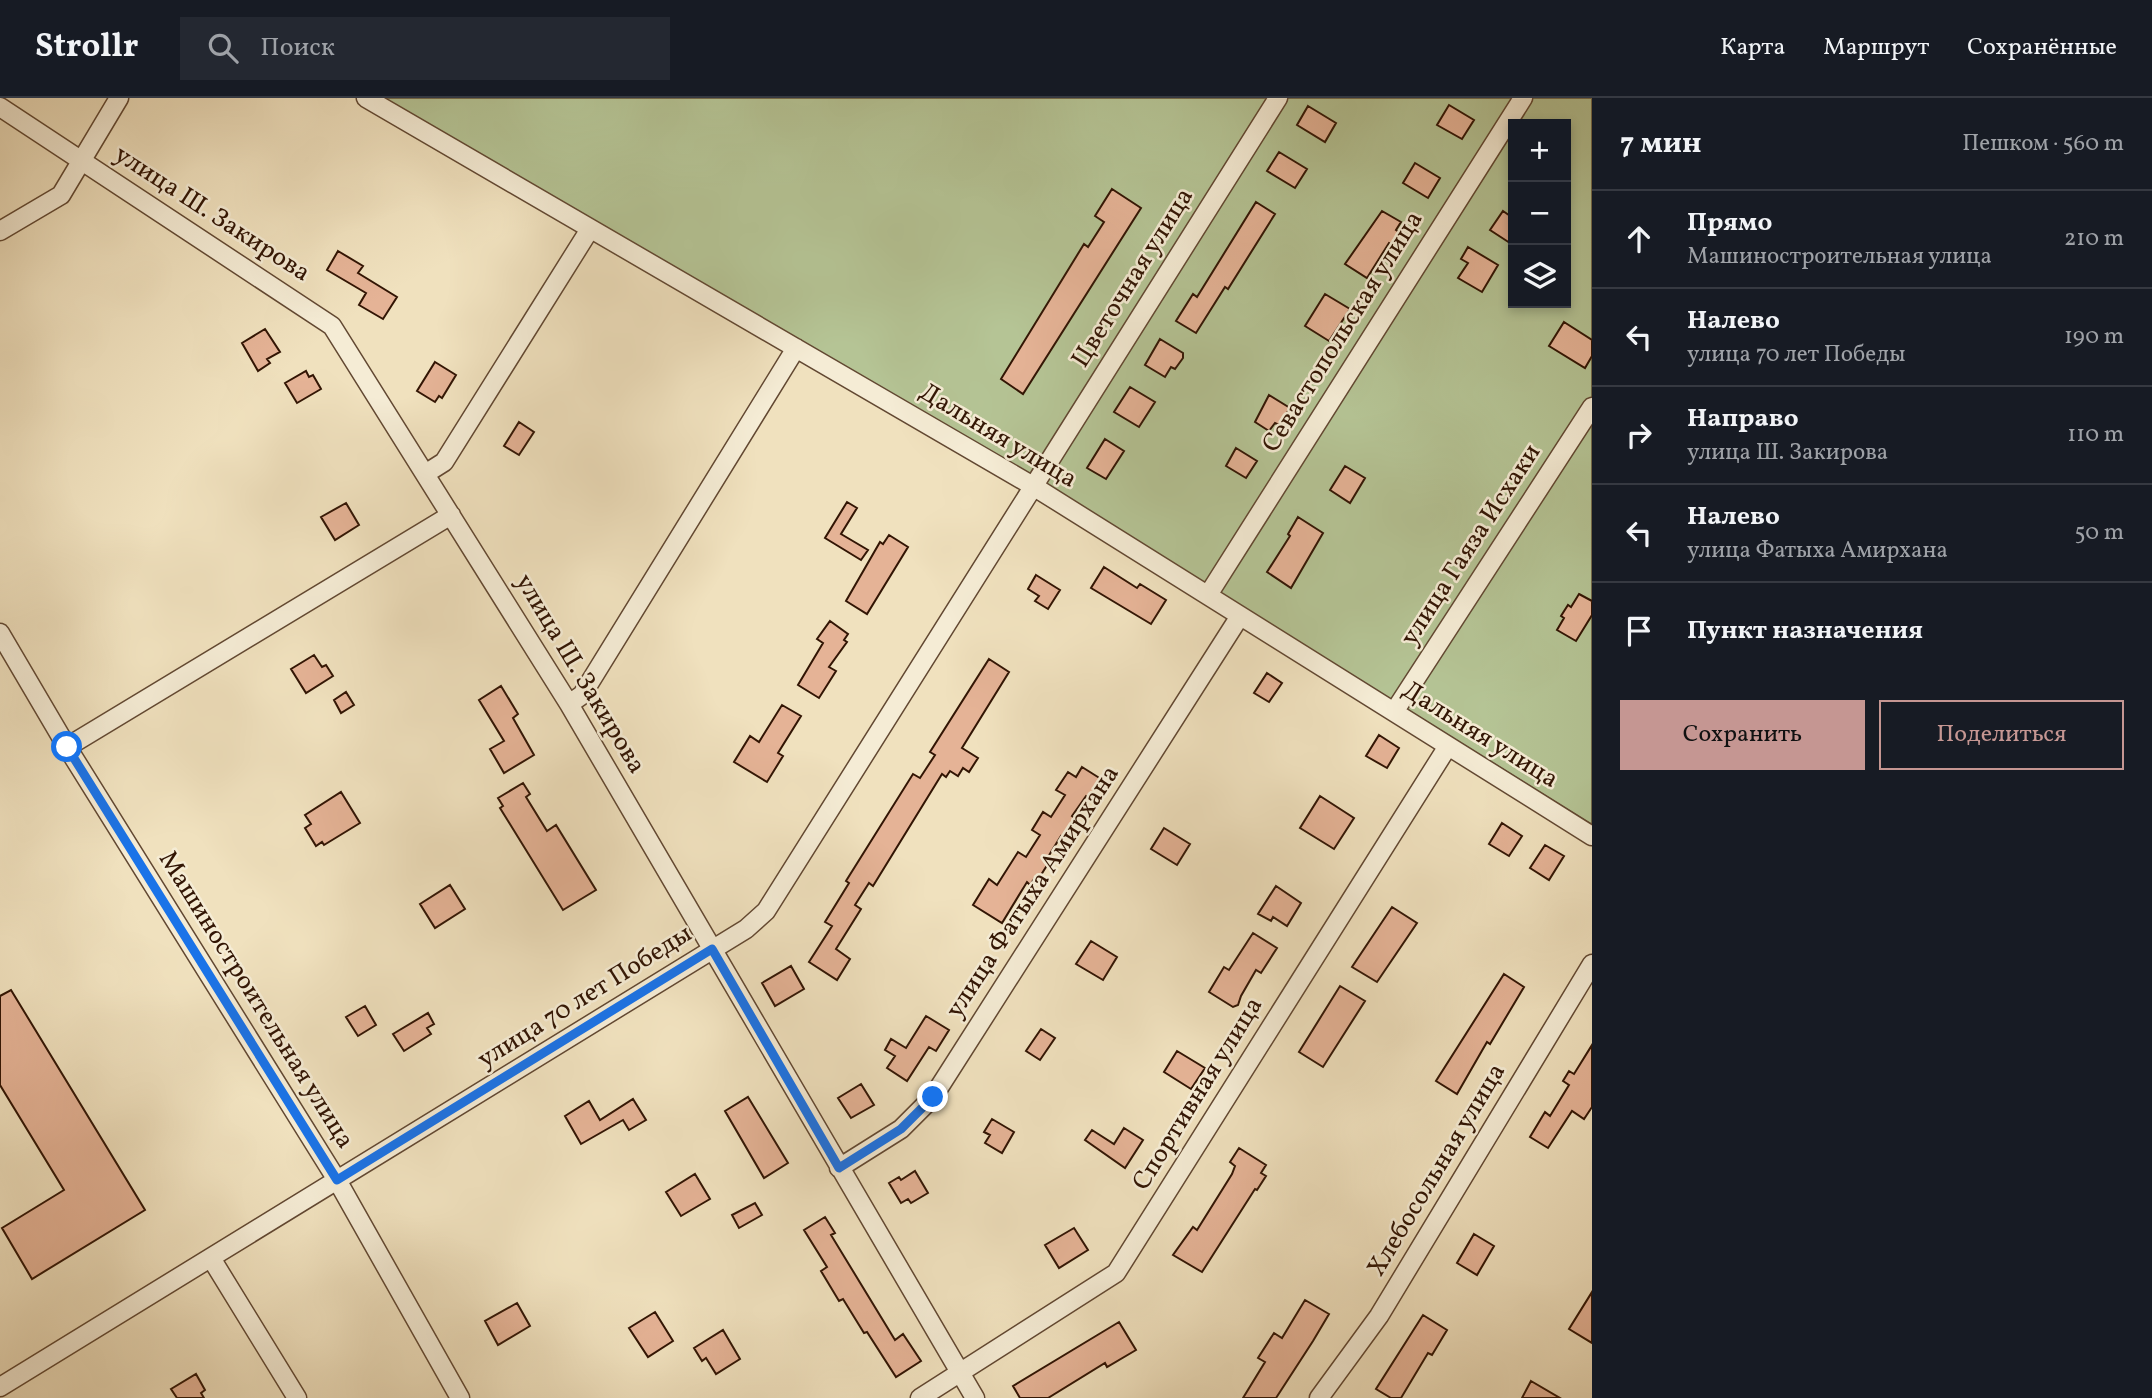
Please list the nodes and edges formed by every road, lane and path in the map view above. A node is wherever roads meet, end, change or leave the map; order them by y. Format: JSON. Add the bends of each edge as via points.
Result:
{"nodes":[{"id":1,"x":119,"y":98,"type":"edge"},
{"id":2,"x":366,"y":98,"type":"edge"},
{"id":3,"x":1278,"y":98,"type":"edge"},
{"id":4,"x":1523,"y":98,"type":"edge"},
{"id":5,"x":0,"y":107,"type":"edge"},
{"id":6,"x":80,"y":159,"type":"junction"},
{"id":7,"x":590,"y":229,"type":"junction"},
{"id":8,"x":0,"y":231,"type":"edge"},
{"id":9,"x":796,"y":348,"type":"junction"},
{"id":10,"x":1592,"y":407,"type":"edge"},
{"id":11,"x":425,"y":474,"type":"junction"},
{"id":12,"x":1033,"y":486,"type":"junction"},
{"id":13,"x":451,"y":515,"type":"junction"},
{"id":14,"x":1208,"y":595,"type":"junction"},
{"id":15,"x":1240,"y":616,"type":"junction"},
{"id":16,"x":0,"y":633,"type":"edge"},
{"id":17,"x":569,"y":704,"type":"junction"},
{"id":18,"x":1394,"y":712,"type":"junction"},
{"id":19,"x":1448,"y":746,"type":"junction"},
{"id":20,"x":67,"y":747,"type":"junction"},
{"id":21,"x":1591,"y":834,"type":"edge"},
{"id":22,"x":712,"y":949,"type":"junction"},
{"id":23,"x":1592,"y":964,"type":"edge"},
{"id":24,"x":839,"y":1168,"type":"junction"},
{"id":25,"x":337,"y":1180,"type":"junction"},
{"id":26,"x":211,"y":1258,"type":"junction"},
{"id":27,"x":961,"y":1373,"type":"junction"},
{"id":28,"x":0,"y":1387,"type":"edge"},
{"id":29,"x":297,"y":1398,"type":"edge"},
{"id":30,"x":460,"y":1398,"type":"edge"},
{"id":31,"x":920,"y":1398,"type":"edge"},
{"id":32,"x":975,"y":1398,"type":"edge"},
{"id":33,"x":1319,"y":1398,"type":"edge"}],
"edges":[{"from":1,"to":6,"type":"street"},
{"from":2,"to":7,"type":"street","name":"Дальняя улица"},
{"from":3,"to":12,"type":"street","name":"Цветочная улица"},
{"from":4,"to":14,"type":"street","name":"Севастопольская улица"},
{"from":5,"to":6,"type":"street","name":"улица Ш. Закирова"},
{"from":6,"to":8,"type":"street","via":[[61,195]]},
{"from":6,"to":11,"type":"street","name":"улица Ш. Закирова","via":[[332,326]]},
{"from":7,"to":9,"type":"street","name":"Дальняя улица"},
{"from":7,"to":11,"type":"street","via":[[444,462]]},
{"from":9,"to":12,"type":"street","name":"Дальняя улица"},
{"from":9,"to":17,"type":"street","via":[[582,695]]},
{"from":10,"to":18,"type":"street","name":"улица Гаяза Исхаки"},
{"from":11,"to":13,"type":"street","name":"улица Ш. Закирова"},
{"from":12,"to":14,"type":"street","name":"Дальняя улица"},
{"from":12,"to":22,"type":"street","name":"улица 70 лет Победы","via":[[766,911]]},
{"from":13,"to":17,"type":"street","name":"улица Ш. Закирова"},
{"from":13,"to":20,"type":"street"},
{"from":14,"to":15,"type":"street","name":"Дальняя улица"},
{"from":15,"to":18,"type":"street","name":"Дальняя улица"},
{"from":15,"to":24,"type":"street","name":"улица Фатыха Амирхана","via":[[933,1097],[901,1129]]},
{"from":16,"to":20,"type":"street","name":"Машиностроительная улица"},
{"from":17,"to":22,"type":"street","name":"улица Ш. Закирова"},
{"from":18,"to":19,"type":"street","name":"Дальняя улица"},
{"from":19,"to":21,"type":"street","name":"Дальняя улица"},
{"from":19,"to":27,"type":"street","name":"Спортивная улица","via":[[1116,1273]]},
{"from":20,"to":25,"type":"street","name":"Машиностроительная улица"},
{"from":22,"to":24,"type":"street","name":"улица Ш. Закирова"},
{"from":22,"to":25,"type":"street","name":"улица 70 лет Победы"},
{"from":23,"to":33,"type":"street","name":"Хлебосольная улица","via":[[1379,1316]]},
{"from":24,"to":27,"type":"street","name":"улица Ш. Закирова"},
{"from":25,"to":26,"type":"street","name":"улица 70 лет Победы"},
{"from":25,"to":30,"type":"street","name":"Машиностроительная улица"},
{"from":26,"to":28,"type":"street","name":"улица 70 лет Победы"},
{"from":26,"to":29,"type":"street"},
{"from":27,"to":31,"type":"street","name":"Спортивная улица"},
{"from":27,"to":32,"type":"street","name":"улица Ш. Закирова"}]}
